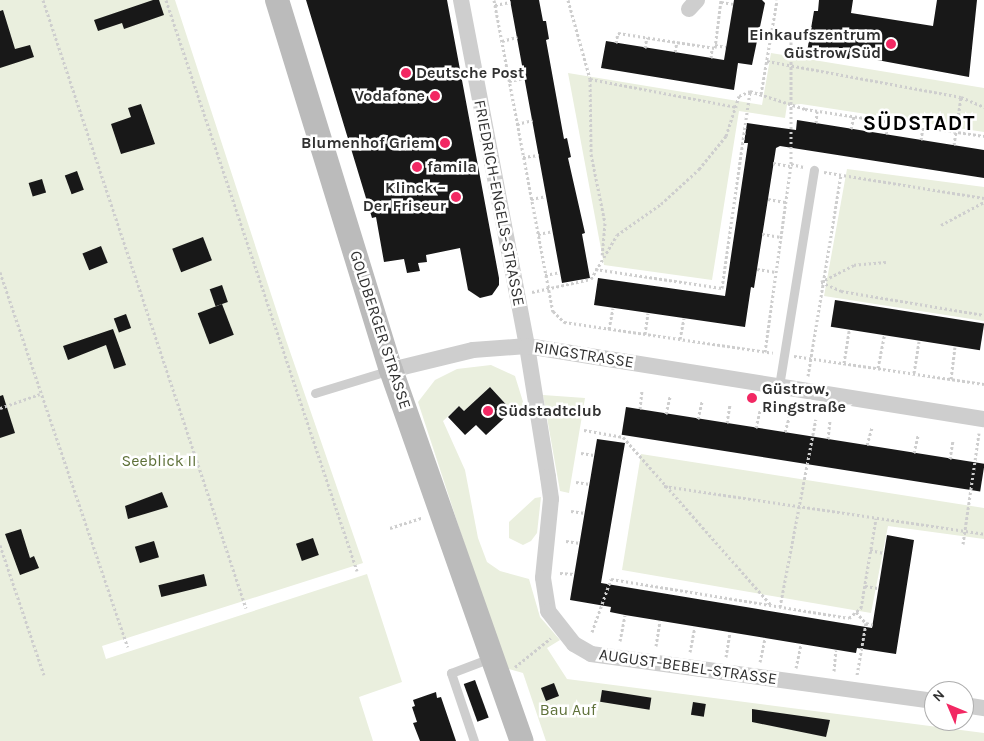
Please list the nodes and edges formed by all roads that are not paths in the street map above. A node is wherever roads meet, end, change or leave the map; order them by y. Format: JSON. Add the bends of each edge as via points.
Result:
{"nodes":[{"id":1,"x":277,"y":0,"type":"edge"},
{"id":2,"x":461,"y":0,"type":"edge"},
{"id":3,"x":814,"y":170,"type":"road end"},
{"id":4,"x":527,"y":346,"type":"junction"},
{"id":5,"x":390,"y":370,"type":"junction"},
{"id":6,"x":779,"y":386,"type":"junction"},
{"id":7,"x":315,"y":393,"type":"dead end"},
{"id":8,"x":983,"y":418,"type":"edge"},
{"id":9,"x":497,"y":668,"type":"junction"},
{"id":10,"x":924,"y":700,"type":"edge"},
{"id":11,"x":474,"y":741,"type":"edge"},
{"id":12,"x":522,"y":741,"type":"edge"}],
"edges":[{"from":1,"to":5,"type":"main road","name":"GOLDBERGER STRASSE"},
{"from":2,"to":4,"type":"street","name":"FRIEDRICH-ENGELS-STRASSE"},
{"from":3,"to":6,"type":"lane"},
{"from":4,"to":5,"type":"street","name":"RINGSTRASSE","via":[[473,350]]},
{"from":4,"to":6,"type":"street","name":"RINGSTRASSE"},
{"from":4,"to":10,"type":"street","name":"AUGUST-BEBEL-STRASSE","via":[[551,499],[543,578],[548,611],[574,644],[591,654]]},
{"from":5,"to":7,"type":"lane"},
{"from":5,"to":9,"type":"main road","name":"GOLDBERGER STRASSE"},
{"from":6,"to":8,"type":"street","name":"RINGSTRASSE"},
{"from":9,"to":11,"type":"lane","via":[[451,673]]},
{"from":9,"to":12,"type":"main road","name":"GOLDBERGER STRASSE"}]}
